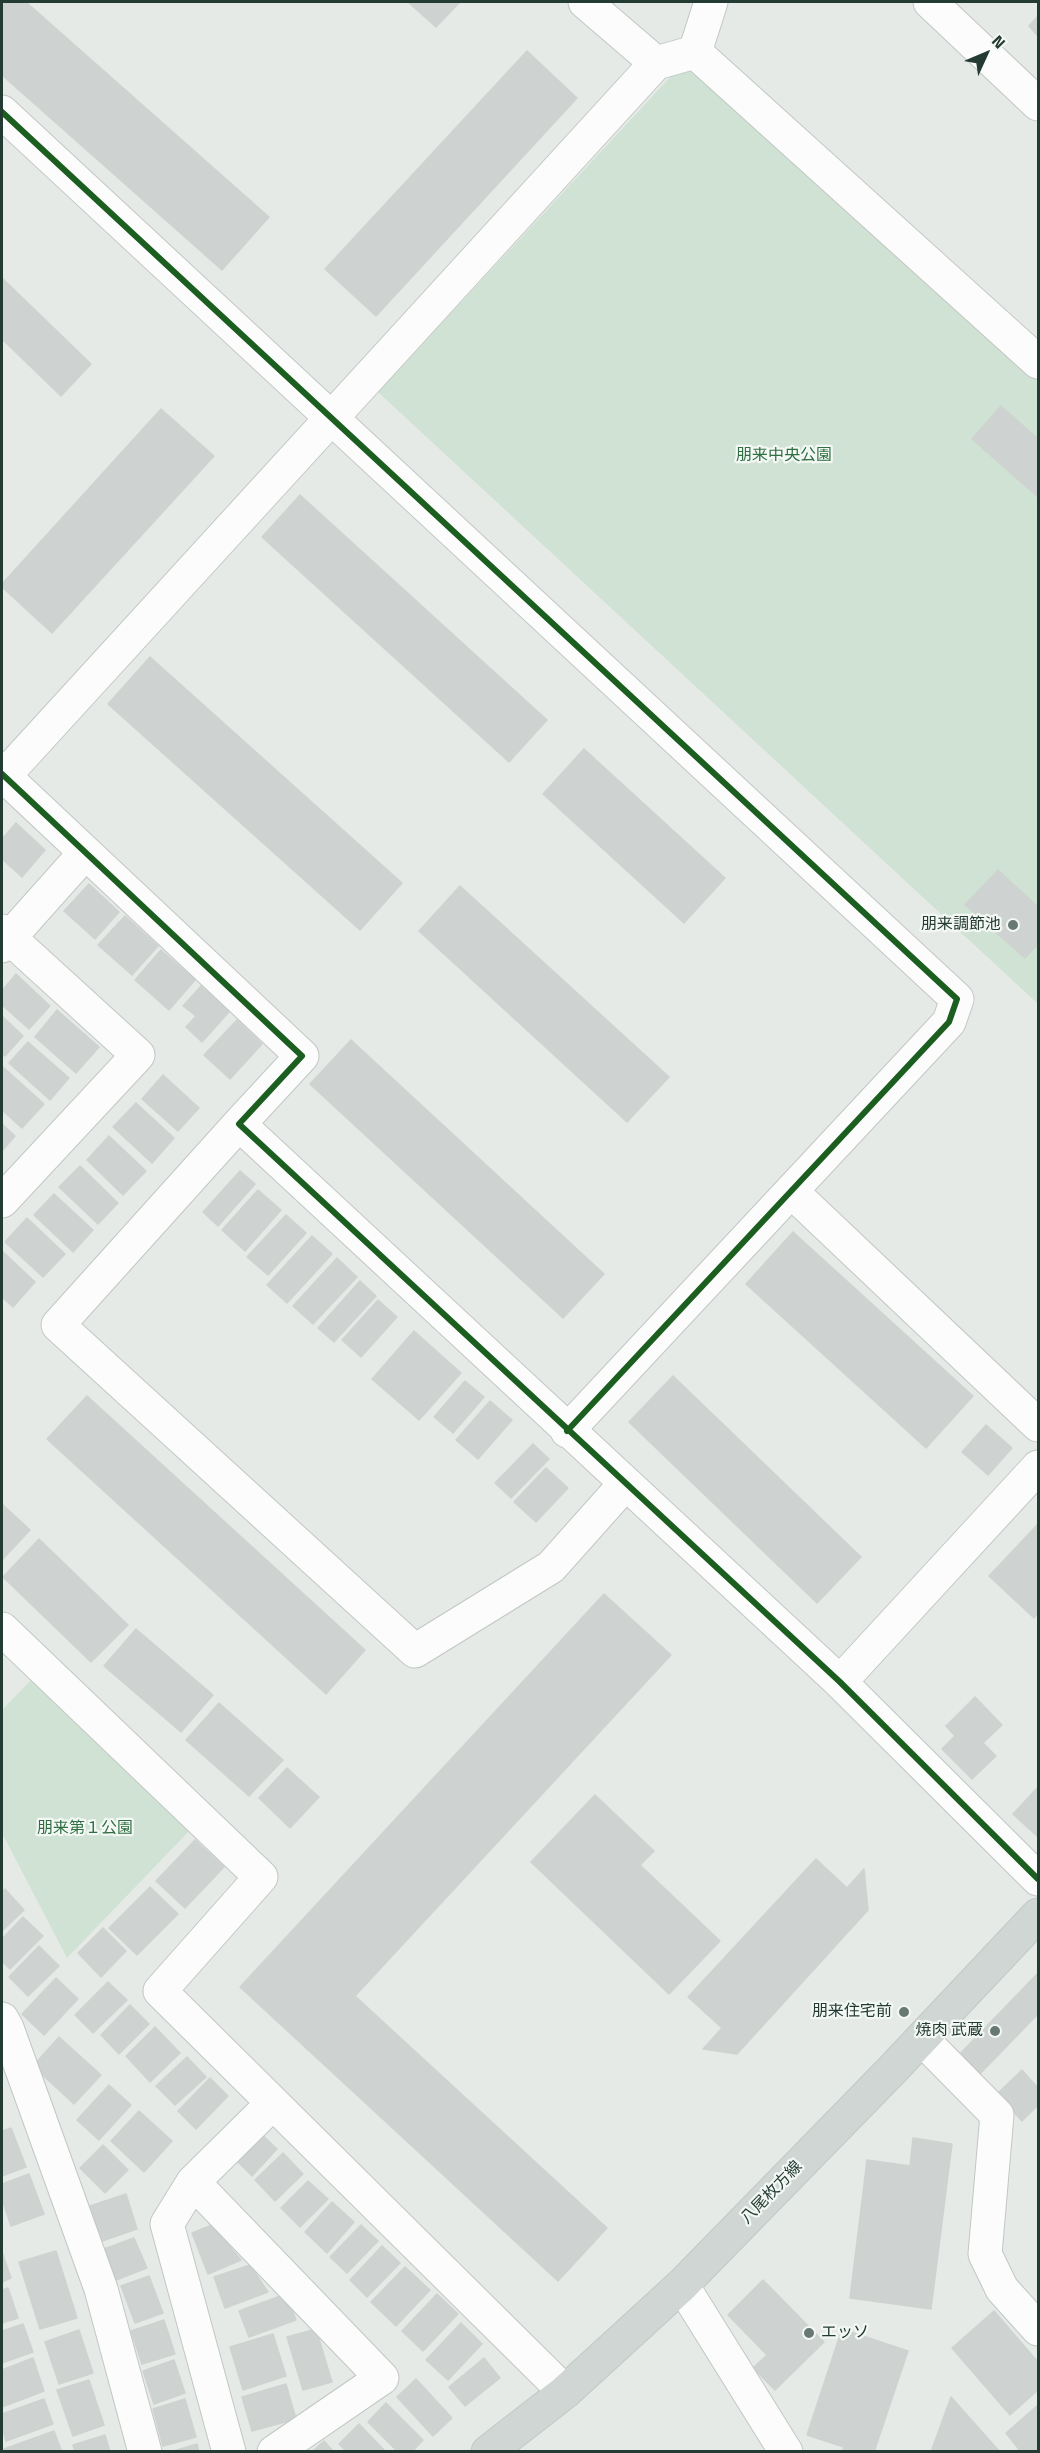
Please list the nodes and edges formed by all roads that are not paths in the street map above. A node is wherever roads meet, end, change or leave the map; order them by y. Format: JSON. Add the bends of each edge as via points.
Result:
{"nodes":[{"id":1,"x":585,"y":2,"type":"edge"},
{"id":2,"x":711,"y":2,"type":"edge"},
{"id":3,"x":930,"y":2,"type":"edge"},
{"id":4,"x":695,"y":52,"type":"junction"},
{"id":5,"x":656,"y":63,"type":"junction"},
{"id":6,"x":1038,"y":104,"type":"edge"},
{"id":7,"x":2,"y":112,"type":"edge"},
{"id":8,"x":1038,"y":362,"type":"edge"},
{"id":9,"x":330,"y":418,"type":"junction"},
{"id":10,"x":3,"y":776,"type":"edge"},
{"id":11,"x":85,"y":852,"type":"junction"},
{"id":12,"x":4,"y":938,"type":"edge"},
{"id":13,"x":239,"y":1124,"type":"junction"},
{"id":14,"x":791,"y":1191,"type":"junction"},
{"id":15,"x":2,"y":1201,"type":"edge"},
{"id":16,"x":1038,"y":1425,"type":"edge"},
{"id":17,"x":567,"y":1431,"type":"junction"},
{"id":18,"x":1038,"y":1467,"type":"edge"},
{"id":19,"x":626,"y":1484,"type":"junction"},
{"id":20,"x":2,"y":1629,"type":"edge"},
{"id":21,"x":840,"y":1682,"type":"junction"},
{"id":22,"x":1038,"y":1879,"type":"edge"},
{"id":23,"x":1038,"y":1915,"type":"edge"},
{"id":24,"x":2,"y":2019,"type":"edge"},
{"id":25,"x":922,"y":2039,"type":"junction"},
{"id":26,"x":273,"y":2103,"type":"junction"},
{"id":27,"x":192,"y":2182,"type":"junction"},
{"id":28,"x":682,"y":2286,"type":"junction"},
{"id":29,"x":1038,"y":2329,"type":"edge"},
{"id":30,"x":565,"y":2392,"type":"junction"},
{"id":31,"x":784,"y":2450,"type":"edge"},
{"id":32,"x":145,"y":2451,"type":"edge"},
{"id":33,"x":230,"y":2451,"type":"edge"},
{"id":34,"x":274,"y":2451,"type":"edge"},
{"id":35,"x":488,"y":2451,"type":"edge"}],
"edges":[{"from":1,"to":5,"type":"street"},
{"from":2,"to":4,"type":"street"},
{"from":3,"to":6,"type":"street"},
{"from":4,"to":5,"type":"street"},
{"from":4,"to":8,"type":"street"},
{"from":5,"to":9,"type":"street"},
{"from":7,"to":9,"type":"street"},
{"from":9,"to":10,"type":"street"},
{"from":9,"to":14,"type":"street","via":[[957,999],[949,1022]]},
{"from":10,"to":11,"type":"street"},
{"from":11,"to":12,"type":"street"},
{"from":11,"to":13,"type":"street","via":[[302,1056]]},
{"from":12,"to":15,"type":"street","via":[[138,1055]]},
{"from":13,"to":17,"type":"street"},
{"from":13,"to":19,"type":"street","via":[[58,1325],[415,1651],[551,1567]]},
{"from":14,"to":16,"type":"street"},
{"from":14,"to":17,"type":"street"},
{"from":17,"to":19,"type":"street"},
{"from":18,"to":21,"type":"street"},
{"from":19,"to":21,"type":"street"},
{"from":20,"to":26,"type":"street","via":[[261,1877],[160,1990]]},
{"from":21,"to":22,"type":"street"},
{"from":23,"to":25,"type":"main road","name":"八尾枚方線"},
{"from":24,"to":32,"type":"street","via":[[101,2289]]},
{"from":25,"to":28,"type":"main road","name":"八尾枚方線"},
{"from":25,"to":29,"type":"street","via":[[997,2115],[985,2254],[1002,2289]]},
{"from":26,"to":27,"type":"street"},
{"from":26,"to":30,"type":"street"},
{"from":27,"to":33,"type":"street","via":[[167,2224]]},
{"from":27,"to":34,"type":"street","via":[[382,2378]]},
{"from":28,"to":30,"type":"main road","name":"八尾枚方線"},
{"from":28,"to":31,"type":"street"},
{"from":30,"to":35,"type":"main road","name":"八尾枚方線"}]}
